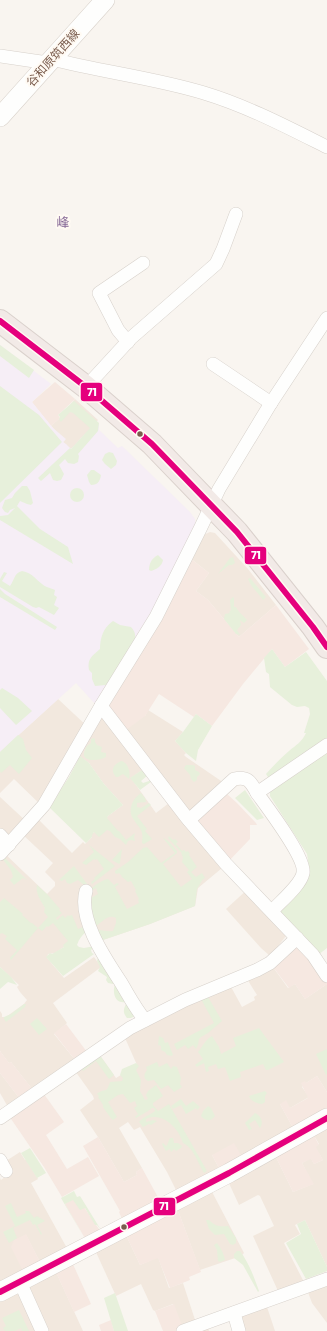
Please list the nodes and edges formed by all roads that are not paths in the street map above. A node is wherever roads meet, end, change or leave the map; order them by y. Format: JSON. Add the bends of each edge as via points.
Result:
{"nodes":[{"id":1,"x":105,"y":0,"type":"edge"},
{"id":2,"x":0,"y":56,"type":"edge"},
{"id":3,"x":50,"y":61,"type":"junction"},
{"id":4,"x":0,"y":117,"type":"edge"},
{"id":5,"x":327,"y":147,"type":"edge"},
{"id":6,"x":236,"y":214,"type":"dead end"},
{"id":7,"x":143,"y":263,"type":"dead end"},
{"id":8,"x":327,"y":318,"type":"edge"},
{"id":9,"x":0,"y":321,"type":"edge"},
{"id":10,"x":128,"y":342,"type":"junction"},
{"id":11,"x":213,"y":364,"type":"dead end"},
{"id":12,"x":86,"y":387,"type":"junction"},
{"id":13,"x":271,"y":403,"type":"junction"},
{"id":14,"x":212,"y":504,"type":"junction"},
{"id":15,"x":327,"y":647,"type":"edge"},
{"id":16,"x":101,"y":706,"type":"junction"},
{"id":17,"x":327,"y":745,"type":"edge"},
{"id":18,"x":257,"y":793,"type":"junction"},
{"id":19,"x":188,"y":820,"type":"junction"},
{"id":20,"x":3,"y":845,"type":"edge"},
{"id":21,"x":86,"y":891,"type":"dead end"},
{"id":22,"x":272,"y":911,"type":"junction"},
{"id":23,"x":297,"y":938,"type":"junction"},
{"id":24,"x":327,"y":976,"type":"edge"},
{"id":25,"x":145,"y":1020,"type":"junction"},
{"id":26,"x":0,"y":1118,"type":"edge"},
{"id":27,"x":327,"y":1118,"type":"edge"},
{"id":28,"x":327,"y":1279,"type":"edge"},
{"id":29,"x":20,"y":1282,"type":"junction"},
{"id":30,"x":0,"y":1292,"type":"edge"},
{"id":31,"x":234,"y":1313,"type":"junction"},
{"id":32,"x":42,"y":1331,"type":"edge"},
{"id":33,"x":183,"y":1331,"type":"edge"},
{"id":34,"x":239,"y":1331,"type":"edge"}],
"edges":[{"from":1,"to":3,"type":"main road","name":"谷和原筑西線"},
{"from":2,"to":3,"type":"street"},
{"from":3,"to":4,"type":"main road","name":"谷和原筑西線"},
{"from":3,"to":5,"type":"street","via":[[154,80],[202,92],[242,106]]},
{"from":6,"to":10,"type":"street","via":[[216,264]]},
{"from":7,"to":10,"type":"street","via":[[99,293],[118,330]]},
{"from":8,"to":13,"type":"street"},
{"from":9,"to":12,"type":"highway"},
{"from":10,"to":12,"type":"street"},
{"from":11,"to":13,"type":"street"},
{"from":12,"to":14,"type":"highway","via":[[152,444]]},
{"from":13,"to":14,"type":"street"},
{"from":14,"to":15,"type":"highway","via":[[244,540]]},
{"from":14,"to":16,"type":"street","via":[[156,617]]},
{"from":16,"to":19,"type":"street"},
{"from":16,"to":20,"type":"street","via":[[44,805]]},
{"from":17,"to":18,"type":"street"},
{"from":18,"to":19,"type":"street","via":[[248,779],[234,779]]},
{"from":18,"to":22,"type":"street","via":[[303,866],[300,881]]},
{"from":19,"to":22,"type":"street"},
{"from":21,"to":25,"type":"street","via":[[84,898],[93,936]]},
{"from":22,"to":23,"type":"street"},
{"from":23,"to":24,"type":"street"},
{"from":23,"to":25,"type":"street","via":[[274,960],[257,970],[184,1000]]},
{"from":25,"to":26,"type":"street"},
{"from":27,"to":29,"type":"main road","via":[[229,1173]]},
{"from":28,"to":31,"type":"street"},
{"from":29,"to":30,"type":"main road"},
{"from":29,"to":32,"type":"street"},
{"from":31,"to":33,"type":"street"},
{"from":31,"to":34,"type":"street"}]}
